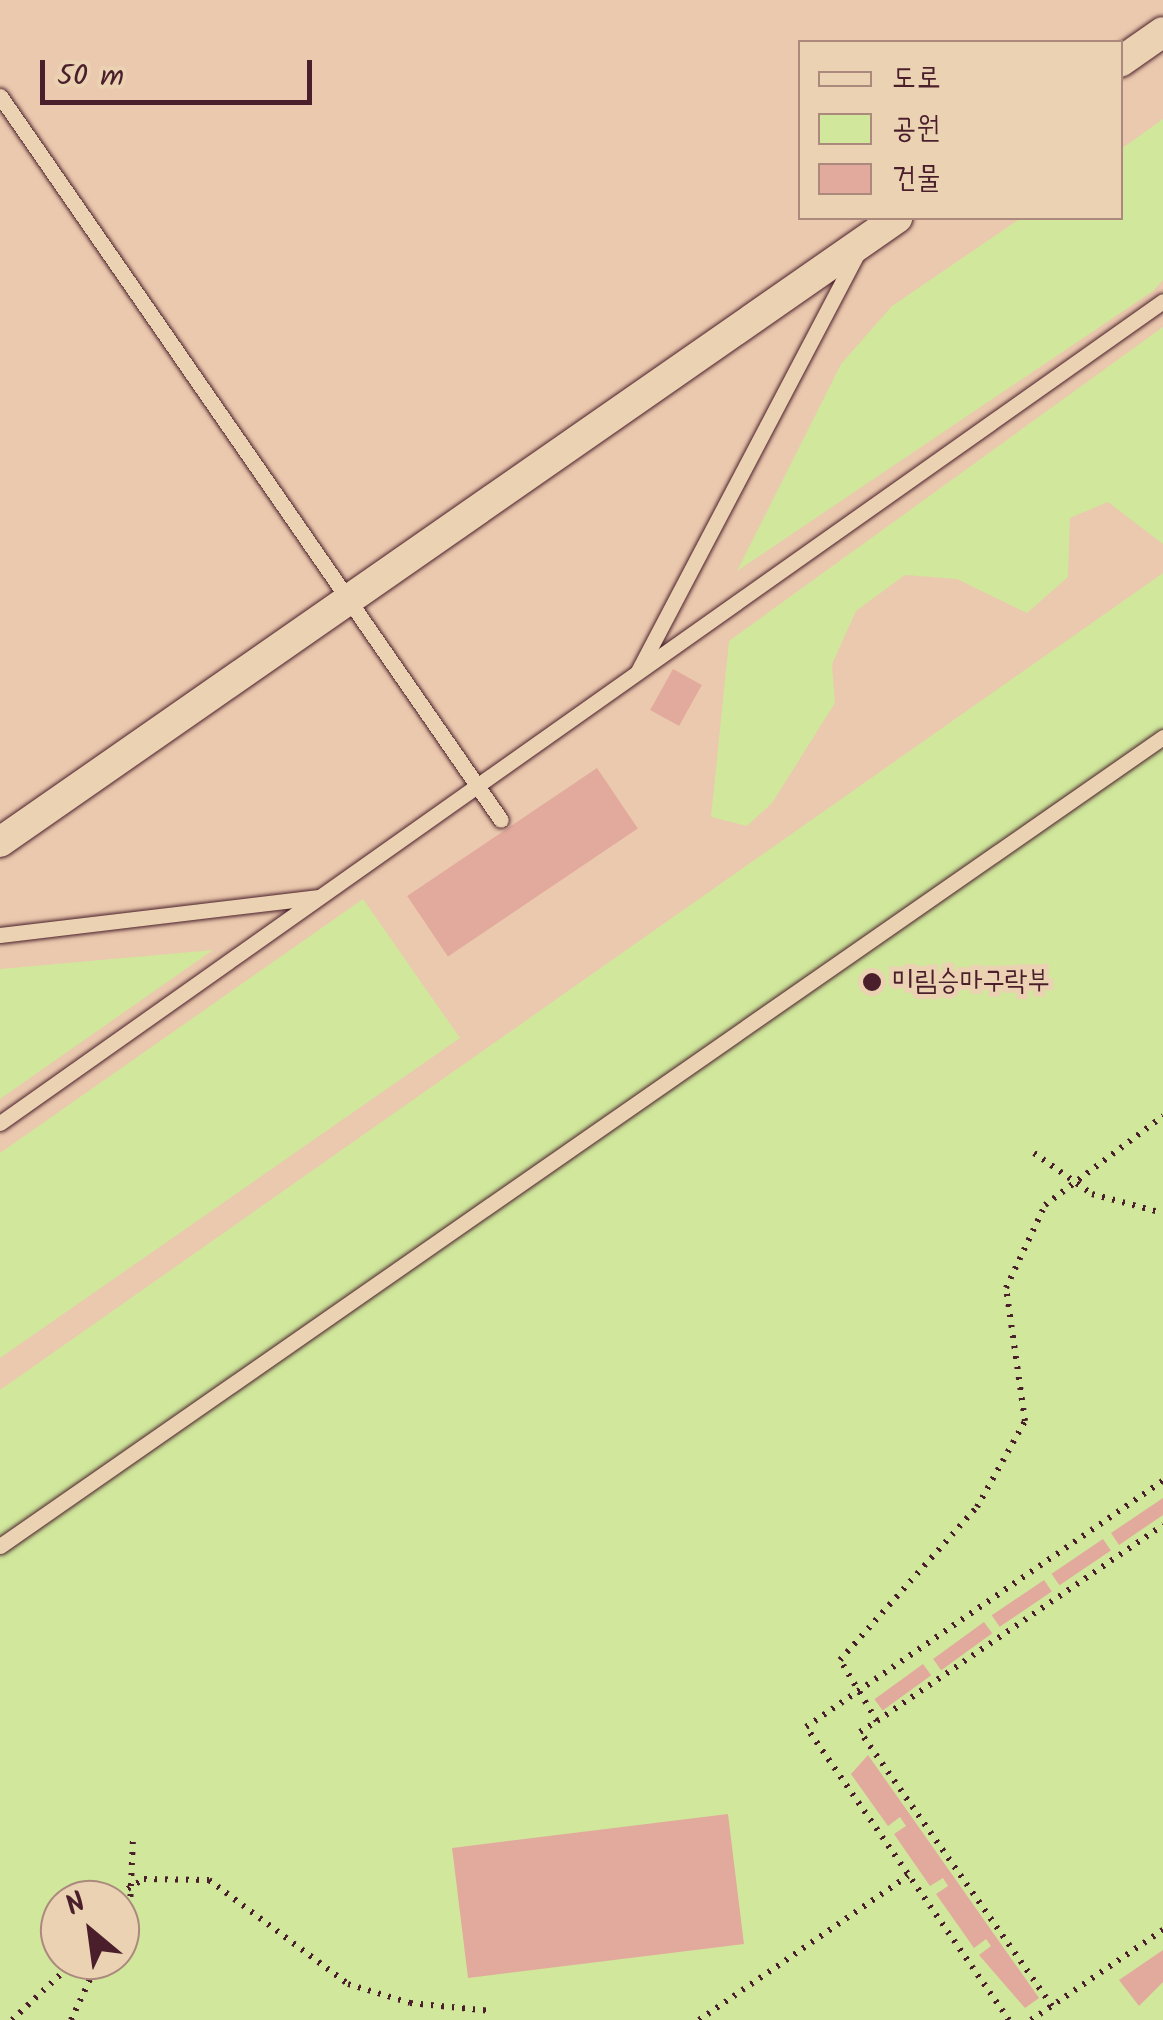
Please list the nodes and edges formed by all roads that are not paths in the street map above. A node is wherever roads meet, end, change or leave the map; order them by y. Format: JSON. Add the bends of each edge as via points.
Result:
{"nodes":[{"id":1,"x":1163,"y":32,"type":"edge"},
{"id":2,"x":1123,"y":60,"type":"edge"},
{"id":3,"x":0,"y":96,"type":"edge"},
{"id":4,"x":894,"y":220,"type":"edge"},
{"id":5,"x":862,"y":242,"type":"junction"},
{"id":6,"x":1163,"y":300,"type":"edge"},
{"id":7,"x":349,"y":600,"type":"junction"},
{"id":8,"x":636,"y":675,"type":"junction"},
{"id":9,"x":1163,"y":737,"type":"edge"},
{"id":10,"x":480,"y":790,"type":"junction"},
{"id":11,"x":501,"y":820,"type":"dead end"},
{"id":12,"x":0,"y":842,"type":"edge"},
{"id":13,"x":323,"y":897,"type":"junction"},
{"id":14,"x":0,"y":935,"type":"edge"},
{"id":15,"x":0,"y":1123,"type":"edge"},
{"id":16,"x":0,"y":1546,"type":"edge"}],
"edges":[{"from":1,"to":2,"type":"street"},
{"from":3,"to":7,"type":"lane"},
{"from":4,"to":5,"type":"street"},
{"from":5,"to":7,"type":"street"},
{"from":5,"to":8,"type":"lane"},
{"from":6,"to":8,"type":"lane"},
{"from":7,"to":10,"type":"lane"},
{"from":7,"to":12,"type":"street"},
{"from":8,"to":10,"type":"lane"},
{"from":9,"to":16,"type":"lane"},
{"from":10,"to":11,"type":"lane"},
{"from":10,"to":13,"type":"lane"},
{"from":13,"to":14,"type":"lane"},
{"from":13,"to":15,"type":"lane"}]}
